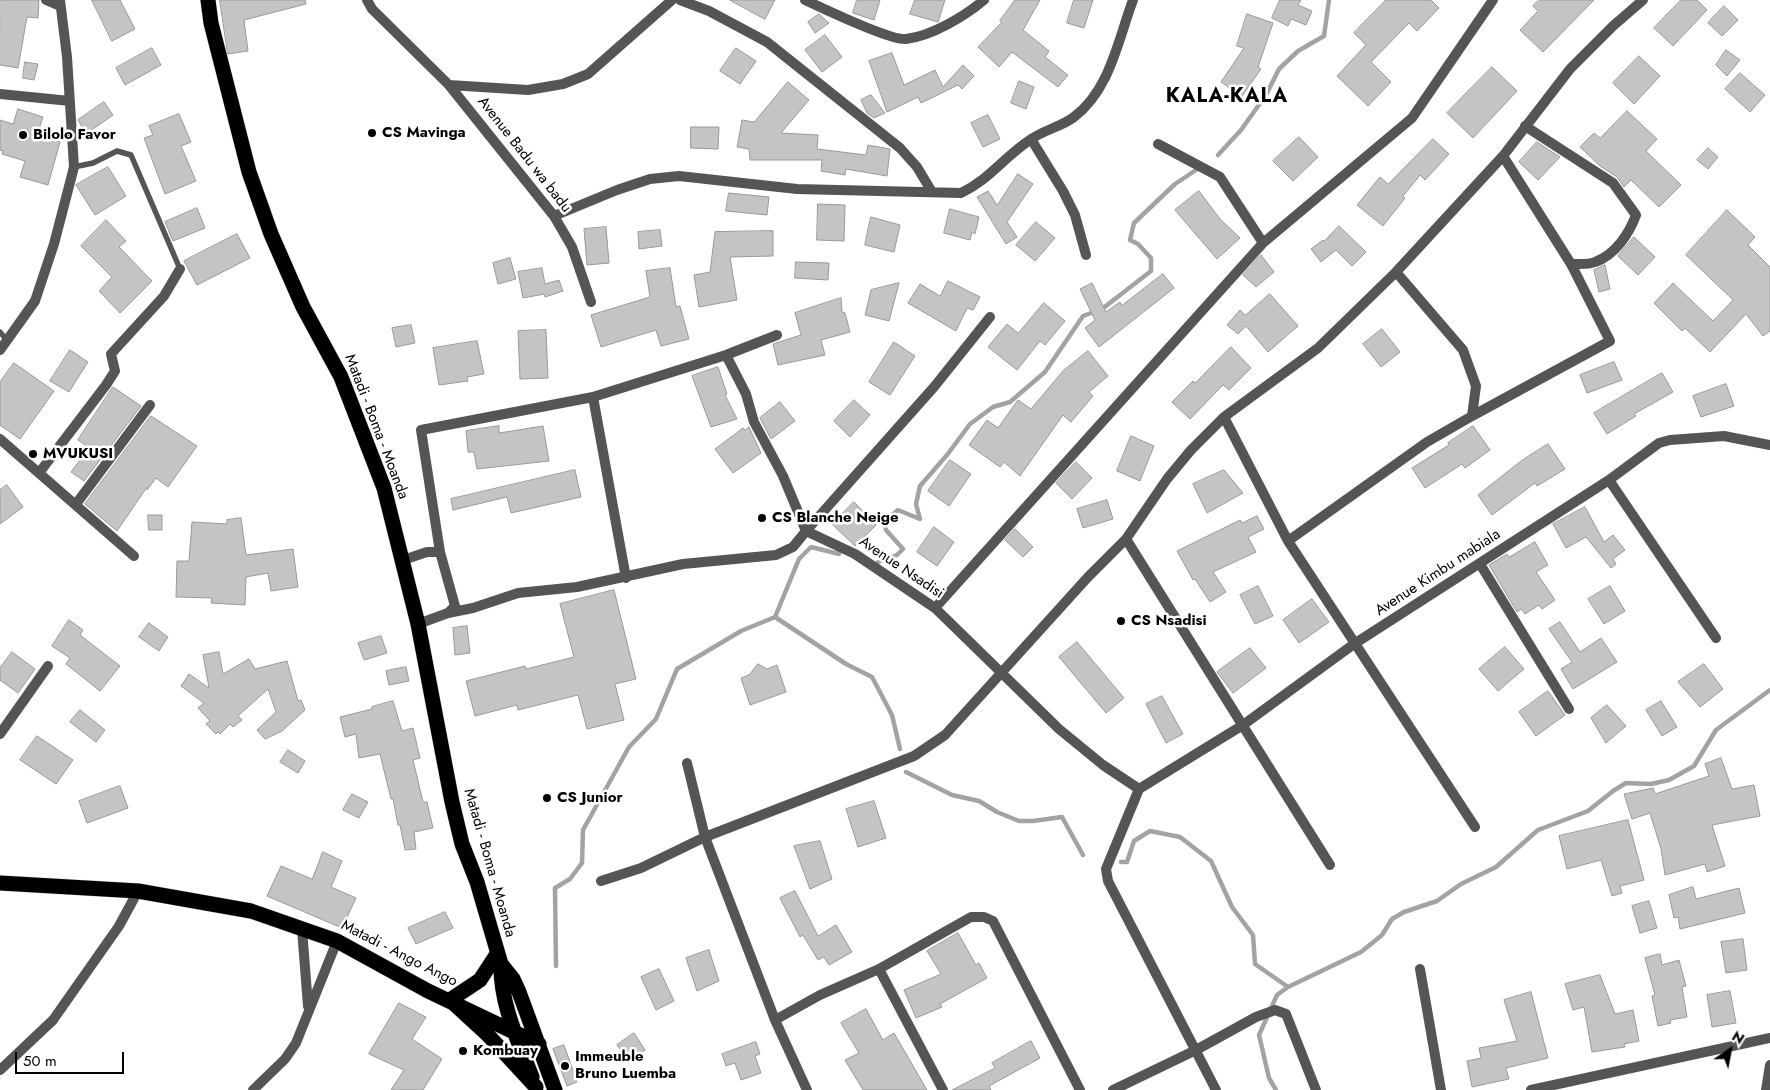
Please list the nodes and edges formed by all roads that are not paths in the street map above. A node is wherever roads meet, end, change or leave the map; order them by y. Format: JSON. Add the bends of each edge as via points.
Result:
{"nodes":[{"id":1,"x":46,"y":0,"type":"edge"},
{"id":2,"x":208,"y":0,"type":"edge"},
{"id":3,"x":367,"y":0,"type":"edge"},
{"id":4,"x":672,"y":0,"type":"edge"},
{"id":5,"x":680,"y":0,"type":"edge"},
{"id":6,"x":805,"y":0,"type":"edge"},
{"id":7,"x":984,"y":0,"type":"edge"},
{"id":8,"x":1133,"y":0,"type":"edge"},
{"id":9,"x":1493,"y":0,"type":"edge"},
{"id":10,"x":1644,"y":0,"type":"edge"},
{"id":11,"x":60,"y":3,"type":"edge"},
{"id":12,"x":449,"y":85,"type":"junction"},
{"id":13,"x":0,"y":94,"type":"edge"},
{"id":14,"x":70,"y":101,"type":"junction"},
{"id":15,"x":1525,"y":126,"type":"junction"},
{"id":16,"x":1030,"y":139,"type":"junction"},
{"id":17,"x":1158,"y":144,"type":"dead end"},
{"id":18,"x":1503,"y":156,"type":"junction"},
{"id":19,"x":74,"y":166,"type":"junction"},
{"id":20,"x":932,"y":192,"type":"junction"},
{"id":21,"x":554,"y":216,"type":"junction"},
{"id":22,"x":1263,"y":243,"type":"junction"},
{"id":23,"x":1086,"y":255,"type":"dead end"},
{"id":24,"x":1571,"y":264,"type":"junction"},
{"id":25,"x":180,"y":269,"type":"joint"},
{"id":26,"x":1396,"y":272,"type":"junction"},
{"id":27,"x":591,"y":302,"type":"dead end"},
{"id":28,"x":990,"y":317,"type":"dead end"},
{"id":29,"x":0,"y":332,"type":"edge"},
{"id":30,"x":777,"y":336,"type":"dead end"},
{"id":31,"x":7,"y":340,"type":"junction"},
{"id":32,"x":0,"y":350,"type":"edge"},
{"id":33,"x":726,"y":355,"type":"junction"},
{"id":34,"x":593,"y":397,"type":"junction"},
{"id":35,"x":150,"y":405,"type":"dead end"},
{"id":36,"x":1472,"y":416,"type":"junction"},
{"id":37,"x":1224,"y":417,"type":"junction"},
{"id":38,"x":0,"y":439,"type":"edge"},
{"id":39,"x":1770,"y":445,"type":"edge"},
{"id":40,"x":39,"y":473,"type":"junction"},
{"id":41,"x":1609,"y":480,"type":"junction"},
{"id":42,"x":76,"y":504,"type":"junction"},
{"id":43,"x":806,"y":531,"type":"junction"},
{"id":44,"x":1126,"y":539,"type":"junction"},
{"id":45,"x":1288,"y":541,"type":"junction"},
{"id":46,"x":440,"y":552,"type":"junction"},
{"id":47,"x":134,"y":556,"type":"dead end"},
{"id":48,"x":403,"y":560,"type":"junction"},
{"id":49,"x":1480,"y":564,"type":"junction"},
{"id":50,"x":626,"y":578,"type":"junction"},
{"id":51,"x":936,"y":608,"type":"junction"},
{"id":52,"x":448,"y":613,"type":"junction"},
{"id":53,"x":418,"y":624,"type":"junction"},
{"id":54,"x":1716,"y":638,"type":"dead end"},
{"id":55,"x":1354,"y":644,"type":"junction"},
{"id":56,"x":48,"y":666,"type":"dead end"},
{"id":57,"x":1004,"y":673,"type":"junction"},
{"id":58,"x":1570,"y":709,"type":"dead end"},
{"id":59,"x":1244,"y":725,"type":"junction"},
{"id":60,"x":0,"y":734,"type":"edge"},
{"id":61,"x":687,"y":763,"type":"dead end"},
{"id":62,"x":1139,"y":789,"type":"junction"},
{"id":63,"x":1476,"y":827,"type":"dead end"},
{"id":64,"x":705,"y":837,"type":"junction"},
{"id":65,"x":1330,"y":865,"type":"dead end"},
{"id":66,"x":601,"y":881,"type":"dead end"},
{"id":67,"x":0,"y":883,"type":"edge"},
{"id":68,"x":138,"y":891,"type":"junction"},
{"id":69,"x":302,"y":929,"type":"junction"},
{"id":70,"x":337,"y":941,"type":"junction"},
{"id":71,"x":499,"y":959,"type":"junction"},
{"id":72,"x":879,"y":969,"type":"junction"},
{"id":73,"x":1420,"y":969,"type":"dead end"},
{"id":74,"x":450,"y":1000,"type":"junction"},
{"id":75,"x":308,"y":1010,"type":"junction"},
{"id":76,"x":775,"y":1020,"type":"junction"},
{"id":77,"x":514,"y":1032,"type":"junction"},
{"id":78,"x":1770,"y":1038,"type":"edge"},
{"id":79,"x":539,"y":1044,"type":"junction"},
{"id":80,"x":1196,"y":1050,"type":"junction"},
{"id":81,"x":1770,"y":1065,"type":"edge"},
{"id":82,"x":0,"y":1070,"type":"edge"},
{"id":83,"x":536,"y":1089,"type":"edge"},
{"id":84,"x":253,"y":1090,"type":"edge"},
{"id":85,"x":555,"y":1090,"type":"edge"},
{"id":86,"x":807,"y":1090,"type":"edge"},
{"id":87,"x":943,"y":1090,"type":"edge"},
{"id":88,"x":1080,"y":1090,"type":"edge"},
{"id":89,"x":1113,"y":1090,"type":"edge"},
{"id":90,"x":1216,"y":1090,"type":"edge"},
{"id":91,"x":1316,"y":1090,"type":"edge"},
{"id":92,"x":1442,"y":1090,"type":"edge"},
{"id":93,"x":1531,"y":1090,"type":"edge"},
{"id":94,"x":1766,"y":1090,"type":"edge"}],
"edges":[{"from":1,"to":11,"type":"street"},
{"from":2,"to":48,"type":"highway","name":"Matadi - Boma - Moanda","via":[[211,23],[271,234],[341,377],[384,488]]},
{"from":3,"to":12,"type":"street","name":"Avenue Badu wa badu","via":[[372,9]]},
{"from":4,"to":12,"type":"street","via":[[588,74],[563,84],[528,90]]},
{"from":5,"to":20,"type":"street","via":[[709,11],[767,42],[900,148],[917,167]]},
{"from":6,"to":7,"type":"street","via":[[904,39],[956,22],[963,13]]},
{"from":8,"to":16,"type":"street","via":[[1108,70],[1091,99],[1074,117]]},
{"from":9,"to":22,"type":"street","via":[[1412,118]]},
{"from":10,"to":15,"type":"street","via":[[1570,69]]},
{"from":11,"to":14,"type":"street"},
{"from":12,"to":21,"type":"street","name":"Avenue Badu wa badu"},
{"from":13,"to":14,"type":"street"},
{"from":14,"to":19,"type":"street"},
{"from":15,"to":18,"type":"street"},
{"from":15,"to":24,"type":"street","via":[[1613,183],[1636,215],[1631,229],[1606,256],[1594,263]]},
{"from":16,"to":20,"type":"street","via":[[974,187],[962,193]]},
{"from":16,"to":23,"type":"street","via":[[1064,191],[1075,215]]},
{"from":17,"to":22,"type":"street","via":[[1220,177]]},
{"from":18,"to":24,"type":"street"},
{"from":18,"to":26,"type":"street"},
{"from":19,"to":25,"type":"lane","via":[[93,163],[117,151],[131,155]]},
{"from":19,"to":31,"type":"street","via":[[35,301]]},
{"from":20,"to":21,"type":"street","via":[[797,189],[679,176],[641,182]]},
{"from":21,"to":27,"type":"street","name":"Avenue Badu wa badu","via":[[572,247]]},
{"from":22,"to":51,"type":"street"},
{"from":24,"to":36,"type":"street","via":[[1610,341]]},
{"from":25,"to":40,"type":"street","via":[[164,296],[111,354],[115,371],[106,386]]},
{"from":26,"to":36,"type":"street","via":[[1463,350],[1476,386]]},
{"from":26,"to":37,"type":"street","via":[[1318,348]]},
{"from":28,"to":43,"type":"street","via":[[934,388]]},
{"from":29,"to":31,"type":"lane"},
{"from":30,"to":33,"type":"street"},
{"from":31,"to":32,"type":"street"},
{"from":33,"to":34,"type":"street"},
{"from":33,"to":43,"type":"street"},
{"from":34,"to":46,"type":"street","via":[[421,430]]},
{"from":34,"to":50,"type":"street"},
{"from":35,"to":42,"type":"street"},
{"from":36,"to":45,"type":"street","via":[[1427,442]]},
{"from":37,"to":44,"type":"street","via":[[1167,479]]},
{"from":37,"to":45,"type":"street"},
{"from":38,"to":40,"type":"street"},
{"from":39,"to":41,"type":"street","name":"Avenue Kimbu mabiala","via":[[1724,436],[1670,440],[1658,443]]},
{"from":40,"to":42,"type":"street"},
{"from":41,"to":49,"type":"street","name":"Avenue Kimbu mabiala"},
{"from":41,"to":54,"type":"street"},
{"from":42,"to":47,"type":"street"},
{"from":43,"to":50,"type":"street","via":[[793,547],[776,556],[683,564]]},
{"from":43,"to":51,"type":"street","name":"Avenue Nsadisi","via":[[855,554]]},
{"from":44,"to":57,"type":"street","via":[[1088,577]]},
{"from":44,"to":59,"type":"street"},
{"from":45,"to":55,"type":"street"},
{"from":46,"to":48,"type":"street","via":[[427,552]]},
{"from":46,"to":52,"type":"street","via":[[455,606]]},
{"from":48,"to":53,"type":"highway","name":"Matadi - Boma - Moanda"},
{"from":49,"to":55,"type":"street","name":"Avenue Kimbu mabiala"},
{"from":49,"to":58,"type":"street"},
{"from":50,"to":52,"type":"street","via":[[518,593]]},
{"from":51,"to":57,"type":"street","name":"Avenue Nsadisi"},
{"from":52,"to":53,"type":"street"},
{"from":53,"to":71,"type":"highway","name":"Matadi - Boma - Moanda","via":[[462,844],[477,882]]},
{"from":55,"to":59,"type":"street","name":"Avenue Kimbu mabiala"},
{"from":55,"to":63,"type":"street"},
{"from":56,"to":60,"type":"street"},
{"from":57,"to":62,"type":"street","name":"Avenue Nsadisi","via":[[1059,729],[1102,765]]},
{"from":57,"to":64,"type":"street","via":[[945,736],[914,756]]},
{"from":59,"to":62,"type":"street","name":"Avenue Kimbu mabiala"},
{"from":59,"to":65,"type":"street"},
{"from":61,"to":64,"type":"street"},
{"from":62,"to":80,"type":"street","via":[[1106,869],[1108,881]]},
{"from":64,"to":66,"type":"street","via":[[641,868]]},
{"from":64,"to":76,"type":"street"},
{"from":67,"to":68,"type":"highway","name":"Matadi - Ango Ango"},
{"from":68,"to":69,"type":"highway","name":"Matadi - Ango Ango","via":[[252,911]]},
{"from":68,"to":82,"type":"street","via":[[119,926],[53,1020]]},
{"from":69,"to":70,"type":"highway","name":"Matadi - Ango Ango"},
{"from":69,"to":75,"type":"street"},
{"from":70,"to":74,"type":"highway","name":"Matadi - Ango Ango"},
{"from":70,"to":75,"type":"street"},
{"from":71,"to":74,"type":"highway","via":[[480,980]]},
{"from":71,"to":77,"type":"highway","name":"Matadi - Boma - Moanda"},
{"from":71,"to":79,"type":"highway","name":"Matadi - Boma - Moanda","via":[[513,979]]},
{"from":72,"to":76,"type":"street","via":[[820,995]]},
{"from":72,"to":87,"type":"street"},
{"from":72,"to":88,"type":"street","via":[[971,917],[993,921]]},
{"from":73,"to":92,"type":"street"},
{"from":74,"to":77,"type":"highway","name":"Matadi - Ango Ango"},
{"from":74,"to":83,"type":"highway","via":[[487,1034]]},
{"from":75,"to":84,"type":"street","via":[[303,1032],[285,1060]]},
{"from":76,"to":86,"type":"street"},
{"from":77,"to":79,"type":"highway","name":"Matadi - Ango Ango"},
{"from":77,"to":83,"type":"highway","name":"Matadi - Boma - Moanda"},
{"from":78,"to":93,"type":"street"},
{"from":79,"to":85,"type":"highway","name":"Matadi - Boma - Moanda"},
{"from":80,"to":89,"type":"street"},
{"from":80,"to":90,"type":"street"},
{"from":80,"to":91,"type":"street","via":[[1256,1017],[1280,1011],[1286,1014]]},
{"from":81,"to":94,"type":"street"}]}
